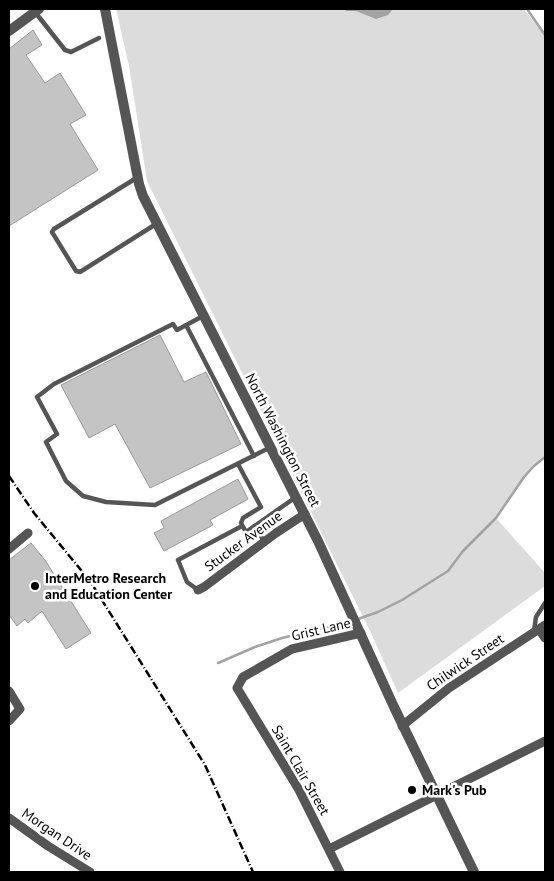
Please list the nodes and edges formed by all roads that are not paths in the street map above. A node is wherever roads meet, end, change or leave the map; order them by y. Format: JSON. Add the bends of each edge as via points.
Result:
{"nodes":[{"id":1,"x":105,"y":9,"type":"edge"},
{"id":2,"x":37,"y":10,"type":"edge"},
{"id":3,"x":9,"y":31,"type":"edge"},
{"id":4,"x":99,"y":38,"type":"dead end"},
{"id":5,"x":138,"y":177,"type":"junction"},
{"id":6,"x":157,"y":224,"type":"junction"},
{"id":7,"x":204,"y":315,"type":"junction"},
{"id":8,"x":186,"y":325,"type":"junction"},
{"id":9,"x":272,"y":447,"type":"junction"},
{"id":10,"x":254,"y":456,"type":"junction"},
{"id":11,"x":238,"y":464,"type":"junction"},
{"id":12,"x":296,"y":497,"type":"junction"},
{"id":13,"x":305,"y":514,"type":"junction"},
{"id":14,"x":242,"y":526,"type":"junction"},
{"id":15,"x":254,"y":526,"type":"junction"},
{"id":16,"x":28,"y":534,"type":"dead end"},
{"id":17,"x":264,"y":541,"type":"junction"},
{"id":18,"x":9,"y":548,"type":"edge"},
{"id":19,"x":198,"y":590,"type":"joint"},
{"id":20,"x":545,"y":603,"type":"edge"},
{"id":21,"x":540,"y":629,"type":"edge"},
{"id":22,"x":361,"y":633,"type":"junction"},
{"id":23,"x":545,"y":638,"type":"edge"},
{"id":24,"x":238,"y":683,"type":"joint"},
{"id":25,"x":9,"y":692,"type":"edge"},
{"id":26,"x":9,"y":721,"type":"edge"},
{"id":27,"x":402,"y":726,"type":"junction"},
{"id":28,"x":545,"y":741,"type":"edge"},
{"id":29,"x":436,"y":796,"type":"junction"},
{"id":30,"x":9,"y":818,"type":"edge"},
{"id":31,"x":329,"y":849,"type":"junction"},
{"id":32,"x":90,"y":872,"type":"edge"},
{"id":33,"x":340,"y":872,"type":"edge"},
{"id":34,"x":474,"y":872,"type":"edge"}],
"edges":[{"from":1,"to":5,"type":"street","name":"North Washington Street"},
{"from":2,"to":3,"type":"street"},
{"from":2,"to":4,"type":"lane","via":[[65,50],[72,52]]},
{"from":5,"to":6,"type":"street","name":"North Washington Street"},
{"from":5,"to":6,"type":"lane","via":[[52,232],[76,271],[80,272]]},
{"from":6,"to":7,"type":"street","name":"North Washington Street"},
{"from":7,"to":8,"type":"lane"},
{"from":7,"to":9,"type":"street","name":"North Washington Street"},
{"from":8,"to":10,"type":"lane"},
{"from":8,"to":11,"type":"lane","via":[[177,330],[172,324],[54,384],[37,397],[57,434],[46,442],[66,481],[83,496],[106,502],[155,505]]},
{"from":9,"to":10,"type":"lane"},
{"from":9,"to":12,"type":"street","name":"North Washington Street"},
{"from":10,"to":11,"type":"lane"},
{"from":11,"to":14,"type":"lane","via":[[261,507],[243,518]]},
{"from":12,"to":13,"type":"street","name":"North Washington Street"},
{"from":12,"to":15,"type":"lane"},
{"from":13,"to":17,"type":"street","name":"Stucker Avenue"},
{"from":13,"to":22,"type":"street","name":"North Washington Street"},
{"from":14,"to":15,"type":"lane","via":[[246,532]]},
{"from":14,"to":19,"type":"lane","via":[[178,560],[187,582]]},
{"from":15,"to":17,"type":"lane"},
{"from":16,"to":18,"type":"street"},
{"from":17,"to":19,"type":"street","name":"Stucker Avenue"},
{"from":20,"to":21,"type":"lane","via":[[536,617]]},
{"from":21,"to":23,"type":"street"},
{"from":21,"to":27,"type":"street","name":"Chilwick Street","via":[[449,688]]},
{"from":22,"to":24,"type":"street","name":"Grist Lane","via":[[292,649]]},
{"from":22,"to":27,"type":"street","name":"North Washington Street"},
{"from":24,"to":31,"type":"street","name":"Saint Clair Street","via":[[238,690],[299,790]]},
{"from":25,"to":26,"type":"street","via":[[20,709]]},
{"from":27,"to":29,"type":"street","name":"North Washington Street"},
{"from":28,"to":29,"type":"street"},
{"from":29,"to":31,"type":"street"},
{"from":29,"to":34,"type":"street","name":"North Washington Street"},
{"from":30,"to":32,"type":"street","name":"Morgan Drive"},
{"from":31,"to":33,"type":"street","name":"Saint Clair Street"}]}
